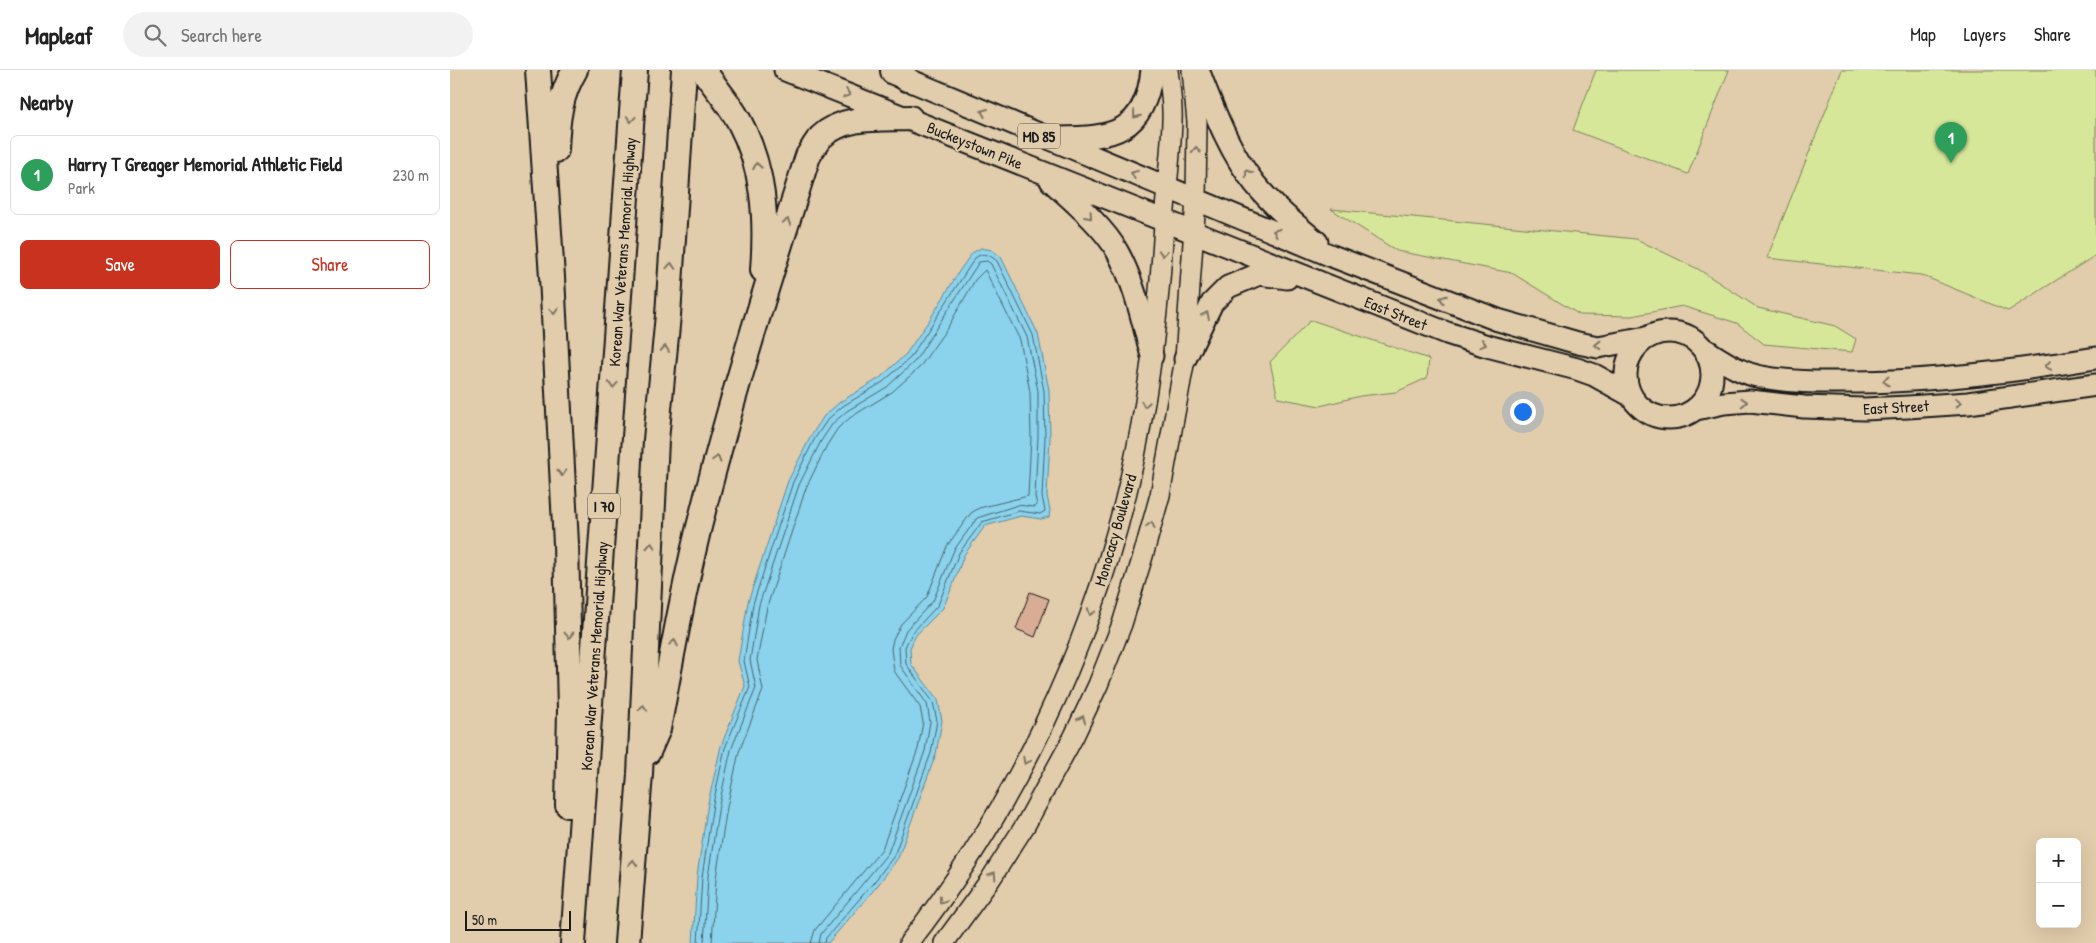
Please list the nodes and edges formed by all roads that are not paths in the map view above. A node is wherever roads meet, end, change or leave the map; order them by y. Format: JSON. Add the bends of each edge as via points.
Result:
{"nodes":[{"id":1,"x":538,"y":70,"type":"edge"},
{"id":2,"x":575,"y":70,"type":"edge"},
{"id":3,"x":635,"y":70,"type":"edge"},
{"id":4,"x":785,"y":70,"type":"edge"},
{"id":5,"x":884,"y":70,"type":"edge"},
{"id":6,"x":1152,"y":70,"type":"edge"},
{"id":7,"x":1168,"y":70,"type":"edge"},
{"id":8,"x":1192,"y":70,"type":"edge"},
{"id":9,"x":1198,"y":70,"type":"edge"},
{"id":10,"x":698,"y":72,"type":"edge"},
{"id":11,"x":900,"y":74,"type":"edge"},
{"id":12,"x":910,"y":118,"type":"junction"},
{"id":13,"x":1045,"y":138,"type":"junction"},
{"id":14,"x":1040,"y":171,"type":"junction"},
{"id":15,"x":1168,"y":187,"type":"junction"},
{"id":16,"x":1196,"y":199,"type":"junction"},
{"id":17,"x":1164,"y":221,"type":"junction"},
{"id":18,"x":1192,"y":232,"type":"junction"},
{"id":19,"x":1332,"y":256,"type":"junction"},
{"id":20,"x":552,"y":277,"type":"junction"},
{"id":21,"x":1319,"y":282,"type":"junction"},
{"id":22,"x":761,"y":302,"type":"junction"},
{"id":23,"x":1646,"y":338,"type":"junction"},
{"id":24,"x":1704,"y":349,"type":"junction"},
{"id":25,"x":1152,"y":356,"type":"junction"},
{"id":26,"x":2096,"y":358,"type":"edge"},
{"id":27,"x":1185,"y":359,"type":"junction"},
{"id":28,"x":2096,"y":385,"type":"edge"},
{"id":29,"x":1630,"y":394,"type":"junction"},
{"id":30,"x":1696,"y":409,"type":"junction"},
{"id":31,"x":640,"y":774,"type":"junction"},
{"id":32,"x":565,"y":943,"type":"edge"},
{"id":33,"x":574,"y":943,"type":"edge"},
{"id":34,"x":627,"y":943,"type":"edge"},
{"id":35,"x":909,"y":943,"type":"edge"},
{"id":36,"x":944,"y":943,"type":"edge"}],
"edges":[{"from":1,"to":20,"type":"highway"},
{"from":2,"to":20,"type":"highway","via":[[562,99],[557,121]]},
{"from":3,"to":33,"type":"highway","name":"Korean War Veterans Memorial Highway","number":"I 70","one_way":true},
{"from":4,"to":12,"type":"main road","name":"Buckeystown Pike","number":"MD 85","one_way":true},
{"from":5,"to":11,"type":"main road","name":"Buckeystown Pike","number":"MD 85"},
{"from":6,"to":13,"type":"main road","one_way":true,"via":[[1144,105],[1121,129],[1106,136]]},
{"from":7,"to":15,"type":"main road","name":"Monocacy Boulevard","via":[[1172,118]]},
{"from":16,"to":8,"type":"main road","name":"Monocacy Boulevard","one_way":true,"via":[[1197,122]]},
{"from":19,"to":9,"type":"main road","one_way":true,"via":[[1284,214],[1256,184],[1226,137]]},
{"from":22,"to":10,"type":"highway","one_way":true,"via":[[763,202],[756,157],[738,119]]},
{"from":31,"to":10,"type":"highway","one_way":true,"via":[[656,440]]},
{"from":13,"to":11,"type":"main road","name":"Buckeystown Pike","number":"MD 85","one_way":true},
{"from":12,"to":14,"type":"main road","name":"Buckeystown Pike","number":"MD 85"},
{"from":22,"to":12,"type":"highway","one_way":true,"via":[[808,156],[820,138],[836,125],[859,120]]},
{"from":15,"to":13,"type":"main road","name":"Buckeystown Pike","number":"MD 85","one_way":true},
{"from":14,"to":17,"type":"main road","name":"Buckeystown Pike","number":"MD 85"},
{"from":14,"to":25,"type":"main road","one_way":true,"via":[[1087,213],[1116,249],[1133,284]]},
{"from":15,"to":16,"type":"main road","name":"Buckeystown Pike","number":"MD 85"},
{"from":15,"to":17,"type":"main road","name":"Monocacy Boulevard"},
{"from":16,"to":18,"type":"main road","name":"Monocacy Boulevard"},
{"from":19,"to":16,"type":"main road","name":"East Street","one_way":true},
{"from":17,"to":18,"type":"main road","name":"East Street","number":"MD 85"},
{"from":17,"to":25,"type":"main road","name":"Monocacy Boulevard","one_way":true},
{"from":18,"to":21,"type":"main road","name":"East Street"},
{"from":18,"to":27,"type":"main road","name":"Monocacy Boulevard"},
{"from":23,"to":19,"type":"main road","name":"East Street","one_way":true,"via":[[1598,347],[1578,343],[1498,320]]},
{"from":20,"to":32,"type":"highway","one_way":true,"via":[[570,658]]},
{"from":27,"to":21,"type":"main road","one_way":true,"via":[[1212,303],[1228,287],[1259,274]]},
{"from":21,"to":29,"type":"main road","name":"East Street","one_way":true,"via":[[1447,333],[1577,368]]},
{"from":31,"to":22,"type":"highway","one_way":true,"via":[[658,729],[702,515]]},
{"from":23,"to":24,"type":"main road","via":[[1660,332],[1675,332],[1686,335]]},
{"from":23,"to":29,"type":"main road","via":[[1633,350],[1626,368]]},
{"from":26,"to":24,"type":"main road","name":"East Street","one_way":true,"via":[[1966,377],[1809,382],[1760,377],[1731,366]]},
{"from":24,"to":30,"type":"main road","via":[[1711,364],[1712,377],[1708,393]]},
{"from":25,"to":35,"type":"main road","name":"Monocacy Boulevard","one_way":true,"via":[[1129,483],[1111,549],[1092,609],[1059,692],[1027,761],[982,838],[942,900]]},
{"from":36,"to":27,"type":"main road","name":"Monocacy Boulevard","one_way":true,"via":[[1026,824],[1098,685],[1124,616],[1160,495]]},
{"from":30,"to":28,"type":"main road","name":"East Street","one_way":true,"via":[[1750,401],[1804,407],[1908,407],[1978,402]]},
{"from":29,"to":30,"type":"main road","via":[[1639,407],[1655,416],[1672,418]]},
{"from":34,"to":31,"type":"highway","one_way":true}]}
